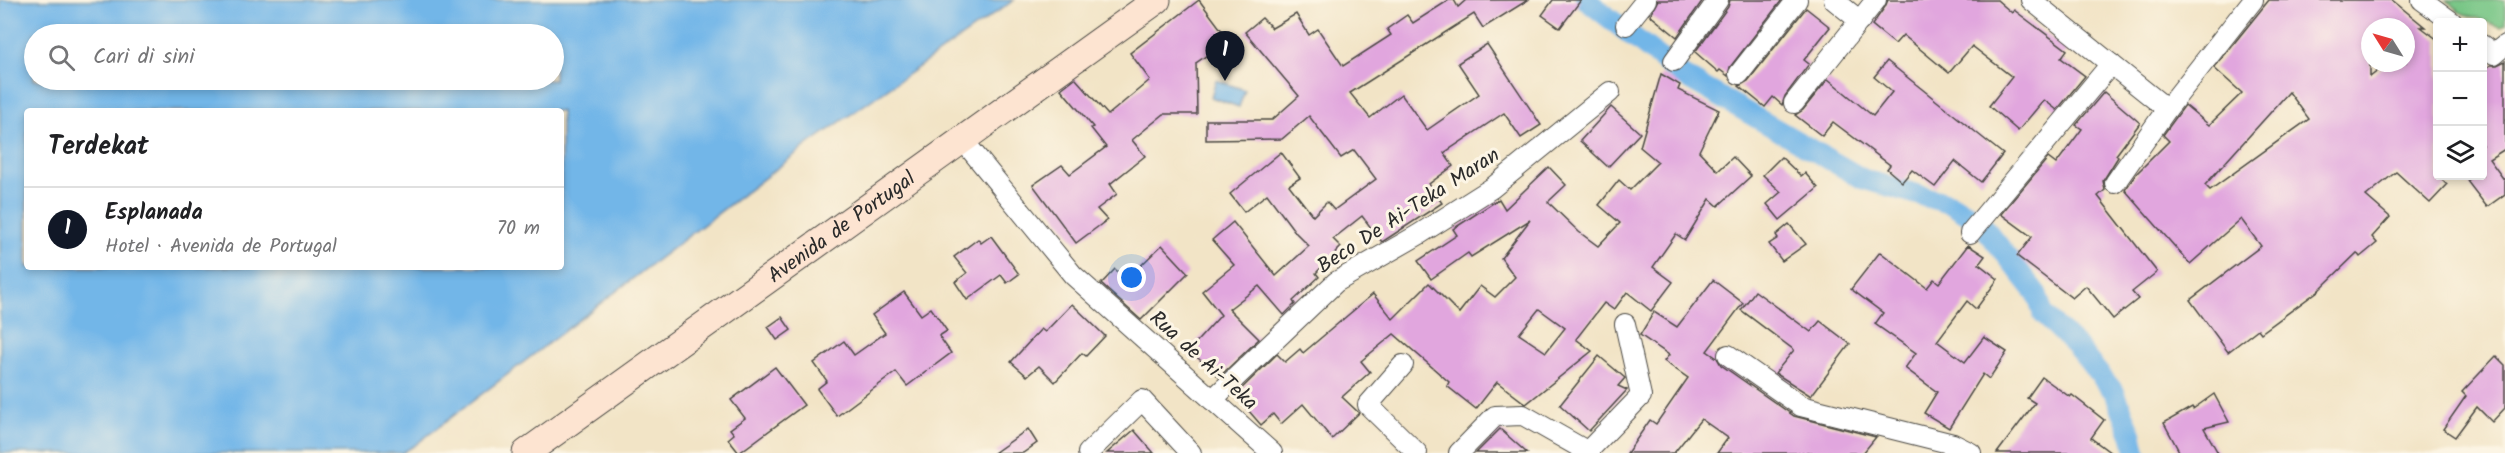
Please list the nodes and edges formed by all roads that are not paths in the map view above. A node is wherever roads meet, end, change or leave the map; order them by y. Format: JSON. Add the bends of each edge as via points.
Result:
{"nodes":[{"id":1,"x":1157,"y":0,"type":"edge"},
{"id":2,"x":1646,"y":0,"type":"edge"},
{"id":3,"x":1718,"y":0,"type":"edge"},
{"id":4,"x":1797,"y":0,"type":"edge"},
{"id":5,"x":1834,"y":0,"type":"edge"},
{"id":6,"x":1876,"y":0,"type":"edge"},
{"id":7,"x":2031,"y":0,"type":"edge"},
{"id":8,"x":2253,"y":0,"type":"edge"},
{"id":9,"x":2422,"y":0,"type":"edge"},
{"id":10,"x":2447,"y":18,"type":"edge"},
{"id":11,"x":1860,"y":21,"type":"junction"},
{"id":12,"x":1626,"y":25,"type":"dead end"},
{"id":13,"x":2505,"y":45,"type":"edge"},
{"id":14,"x":2487,"y":49,"type":"edge"},
{"id":15,"x":1674,"y":61,"type":"dead end"},
{"id":16,"x":2111,"y":64,"type":"junction"},
{"id":17,"x":1739,"y":74,"type":"dead end"},
{"id":18,"x":1610,"y":92,"type":"dead end"},
{"id":19,"x":1794,"y":103,"type":"dead end"},
{"id":20,"x":2167,"y":109,"type":"junction"},
{"id":21,"x":962,"y":139,"type":"junction"},
{"id":22,"x":2115,"y":183,"type":"dead end"},
{"id":23,"x":1970,"y":233,"type":"dead end"},
{"id":24,"x":1625,"y":324,"type":"dead end"},
{"id":25,"x":1728,"y":355,"type":"dead end"},
{"id":26,"x":1403,"y":365,"type":"dead end"},
{"id":27,"x":1212,"y":400,"type":"junction"},
{"id":28,"x":1589,"y":452,"type":"edge"},
{"id":29,"x":526,"y":453,"type":"edge"},
{"id":30,"x":1088,"y":453,"type":"edge"},
{"id":31,"x":1191,"y":453,"type":"edge"},
{"id":32,"x":1272,"y":453,"type":"edge"},
{"id":33,"x":1417,"y":453,"type":"edge"},
{"id":34,"x":1459,"y":453,"type":"edge"},
{"id":35,"x":1971,"y":453,"type":"edge"}],
"edges":[{"from":1,"to":21,"type":"main road","name":"Avenida de Portugal"},
{"from":2,"to":12,"type":"street"},
{"from":3,"to":15,"type":"street"},
{"from":4,"to":17,"type":"street"},
{"from":5,"to":11,"type":"street"},
{"from":6,"to":11,"type":"street"},
{"from":7,"to":16,"type":"street"},
{"from":8,"to":20,"type":"street"},
{"from":9,"to":10,"type":"street"},
{"from":11,"to":19,"type":"street"},
{"from":13,"to":14,"type":"street","via":[[2494,54]]},
{"from":16,"to":20,"type":"street"},
{"from":16,"to":23,"type":"street"},
{"from":18,"to":27,"type":"street","name":"Beco De Ai-Teka Maran","via":[[1492,188],[1336,282]]},
{"from":20,"to":22,"type":"street"},
{"from":21,"to":27,"type":"street","name":"Rua de Ai-Teka","via":[[1073,275]]},
{"from":21,"to":29,"type":"main road","name":"Avenida de Portugal"},
{"from":24,"to":28,"type":"street","via":[[1641,396]]},
{"from":25,"to":35,"type":"street","via":[[1801,406],[1953,444]]},
{"from":26,"to":33,"type":"street","via":[[1368,405]]},
{"from":27,"to":32,"type":"street","name":"Rua de Ai-Teka"},
{"from":28,"to":34,"type":"street","via":[[1523,416],[1495,416]]},
{"from":30,"to":31,"type":"street","via":[[1142,400]]}]}
